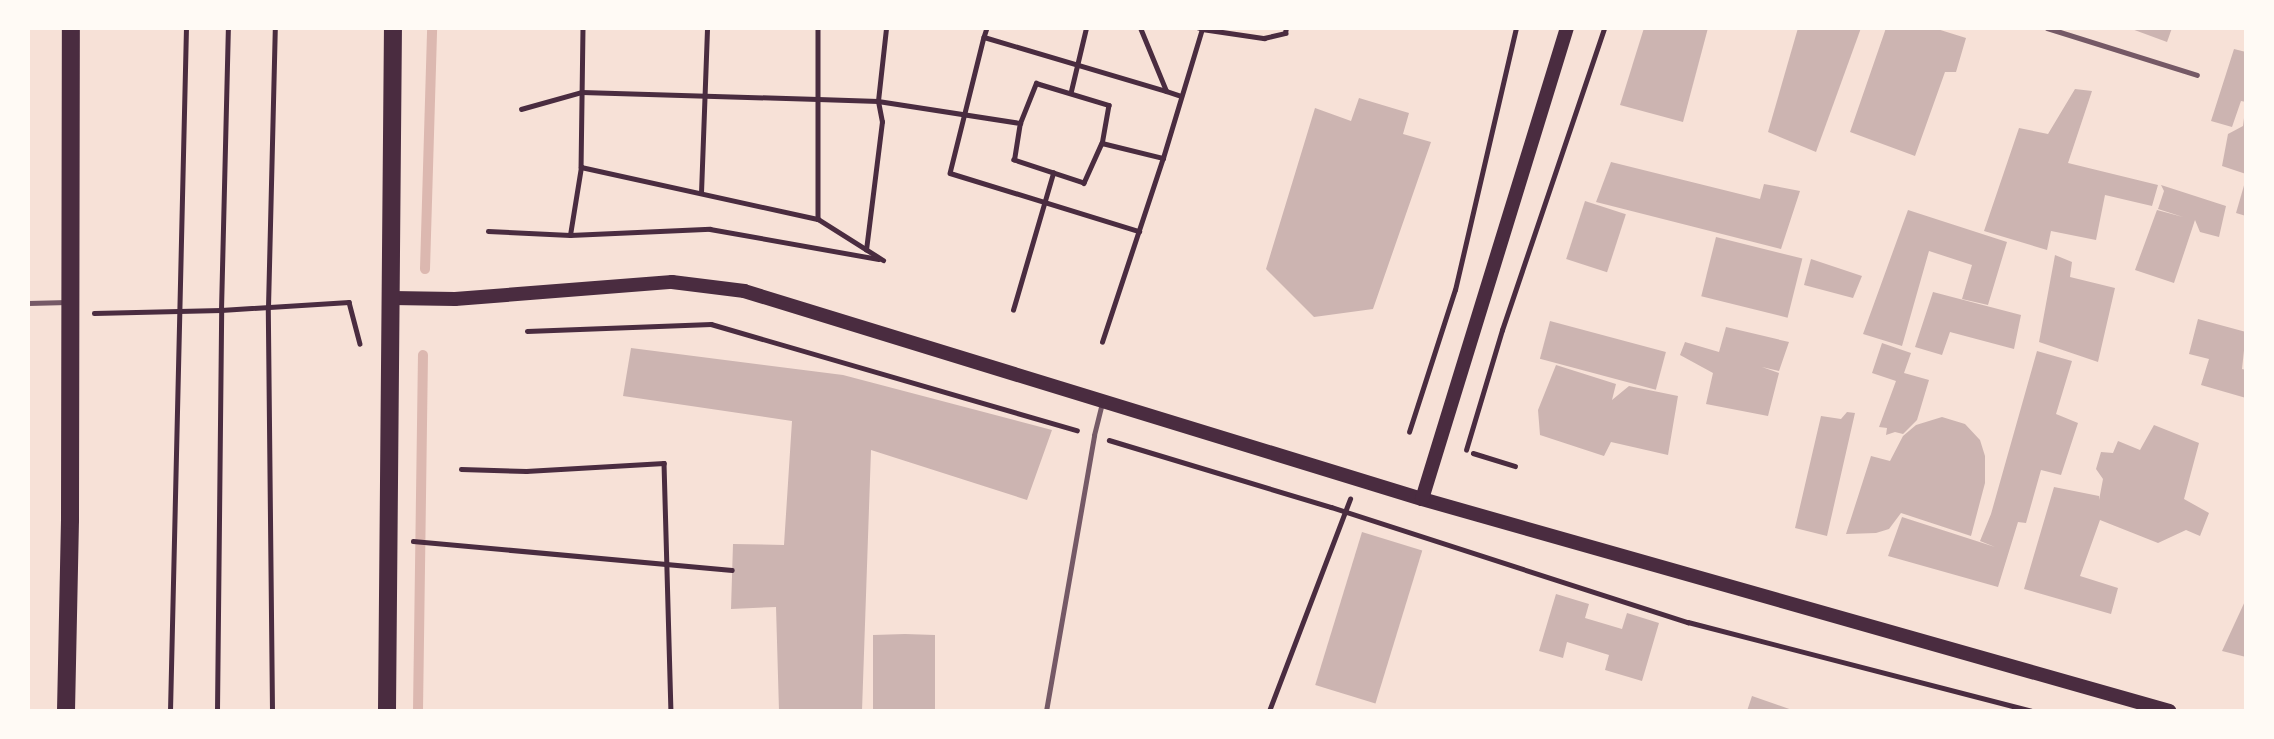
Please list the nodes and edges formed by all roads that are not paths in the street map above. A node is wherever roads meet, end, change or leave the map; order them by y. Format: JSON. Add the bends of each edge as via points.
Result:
{"nodes":[{"id":1,"x":71,"y":28,"type":"edge"},
{"id":2,"x":393,"y":28,"type":"edge"},
{"id":3,"x":1567,"y":28,"type":"edge"},
{"id":4,"x":2047,"y":28,"type":"edge"},
{"id":5,"x":2197,"y":75,"type":"dead end"},
{"id":6,"x":392,"y":299,"type":"junction"},
{"id":7,"x":68,"y":302,"type":"junction"},
{"id":8,"x":28,"y":303,"type":"edge"},
{"id":9,"x":1103,"y":401,"type":"junction"},
{"id":10,"x":1422,"y":499,"type":"junction"},
{"id":11,"x":66,"y":711,"type":"edge"},
{"id":12,"x":387,"y":711,"type":"edge"},
{"id":13,"x":1046,"y":711,"type":"edge"},
{"id":14,"x":2169,"y":711,"type":"edge"}],
"edges":[{"from":1,"to":7,"type":"main road"},
{"from":2,"to":6,"type":"main road"},
{"from":3,"to":10,"type":"main road"},
{"from":4,"to":5,"type":"lane"},
{"from":6,"to":9,"type":"main road","via":[[455,299],[673,282],[744,291]]},
{"from":6,"to":12,"type":"main road"},
{"from":7,"to":8,"type":"lane"},
{"from":7,"to":11,"type":"main road"},
{"from":9,"to":10,"type":"main road"},
{"from":9,"to":13,"type":"lane"},
{"from":10,"to":14,"type":"main road"}]}
